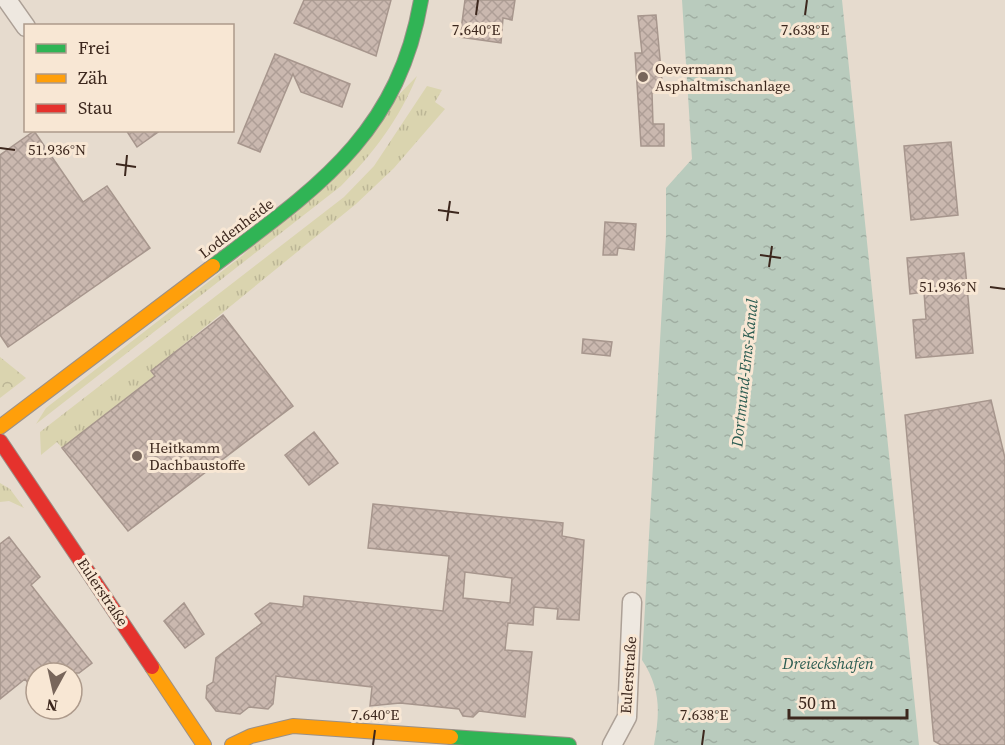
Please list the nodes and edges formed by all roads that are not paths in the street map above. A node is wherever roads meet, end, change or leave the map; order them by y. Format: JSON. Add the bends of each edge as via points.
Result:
{"nodes":[{"id":1,"x":7,"y":0,"type":"edge"},
{"id":2,"x":421,"y":0,"type":"edge"},
{"id":3,"x":24,"y":24,"type":"edge"},
{"id":4,"x":0,"y":427,"type":"edge"},
{"id":5,"x":0,"y":441,"type":"edge"},
{"id":6,"x":632,"y":602,"type":"dead end"},
{"id":7,"x":204,"y":745,"type":"edge"},
{"id":8,"x":232,"y":745,"type":"edge"},
{"id":9,"x":569,"y":745,"type":"edge"},
{"id":10,"x":612,"y":745,"type":"edge"}],
"edges":[{"from":1,"to":3,"type":"street"},
{"from":2,"to":4,"type":"street","name":"Loddenheide","via":[[409,54],[394,90],[373,126],[341,165]]},
{"from":5,"to":7,"type":"street","name":"Eulerstraße"},
{"from":6,"to":10,"type":"street","name":"Eulerstraße","via":[[627,717]]},
{"from":8,"to":9,"type":"street","via":[[293,726]]}]}
